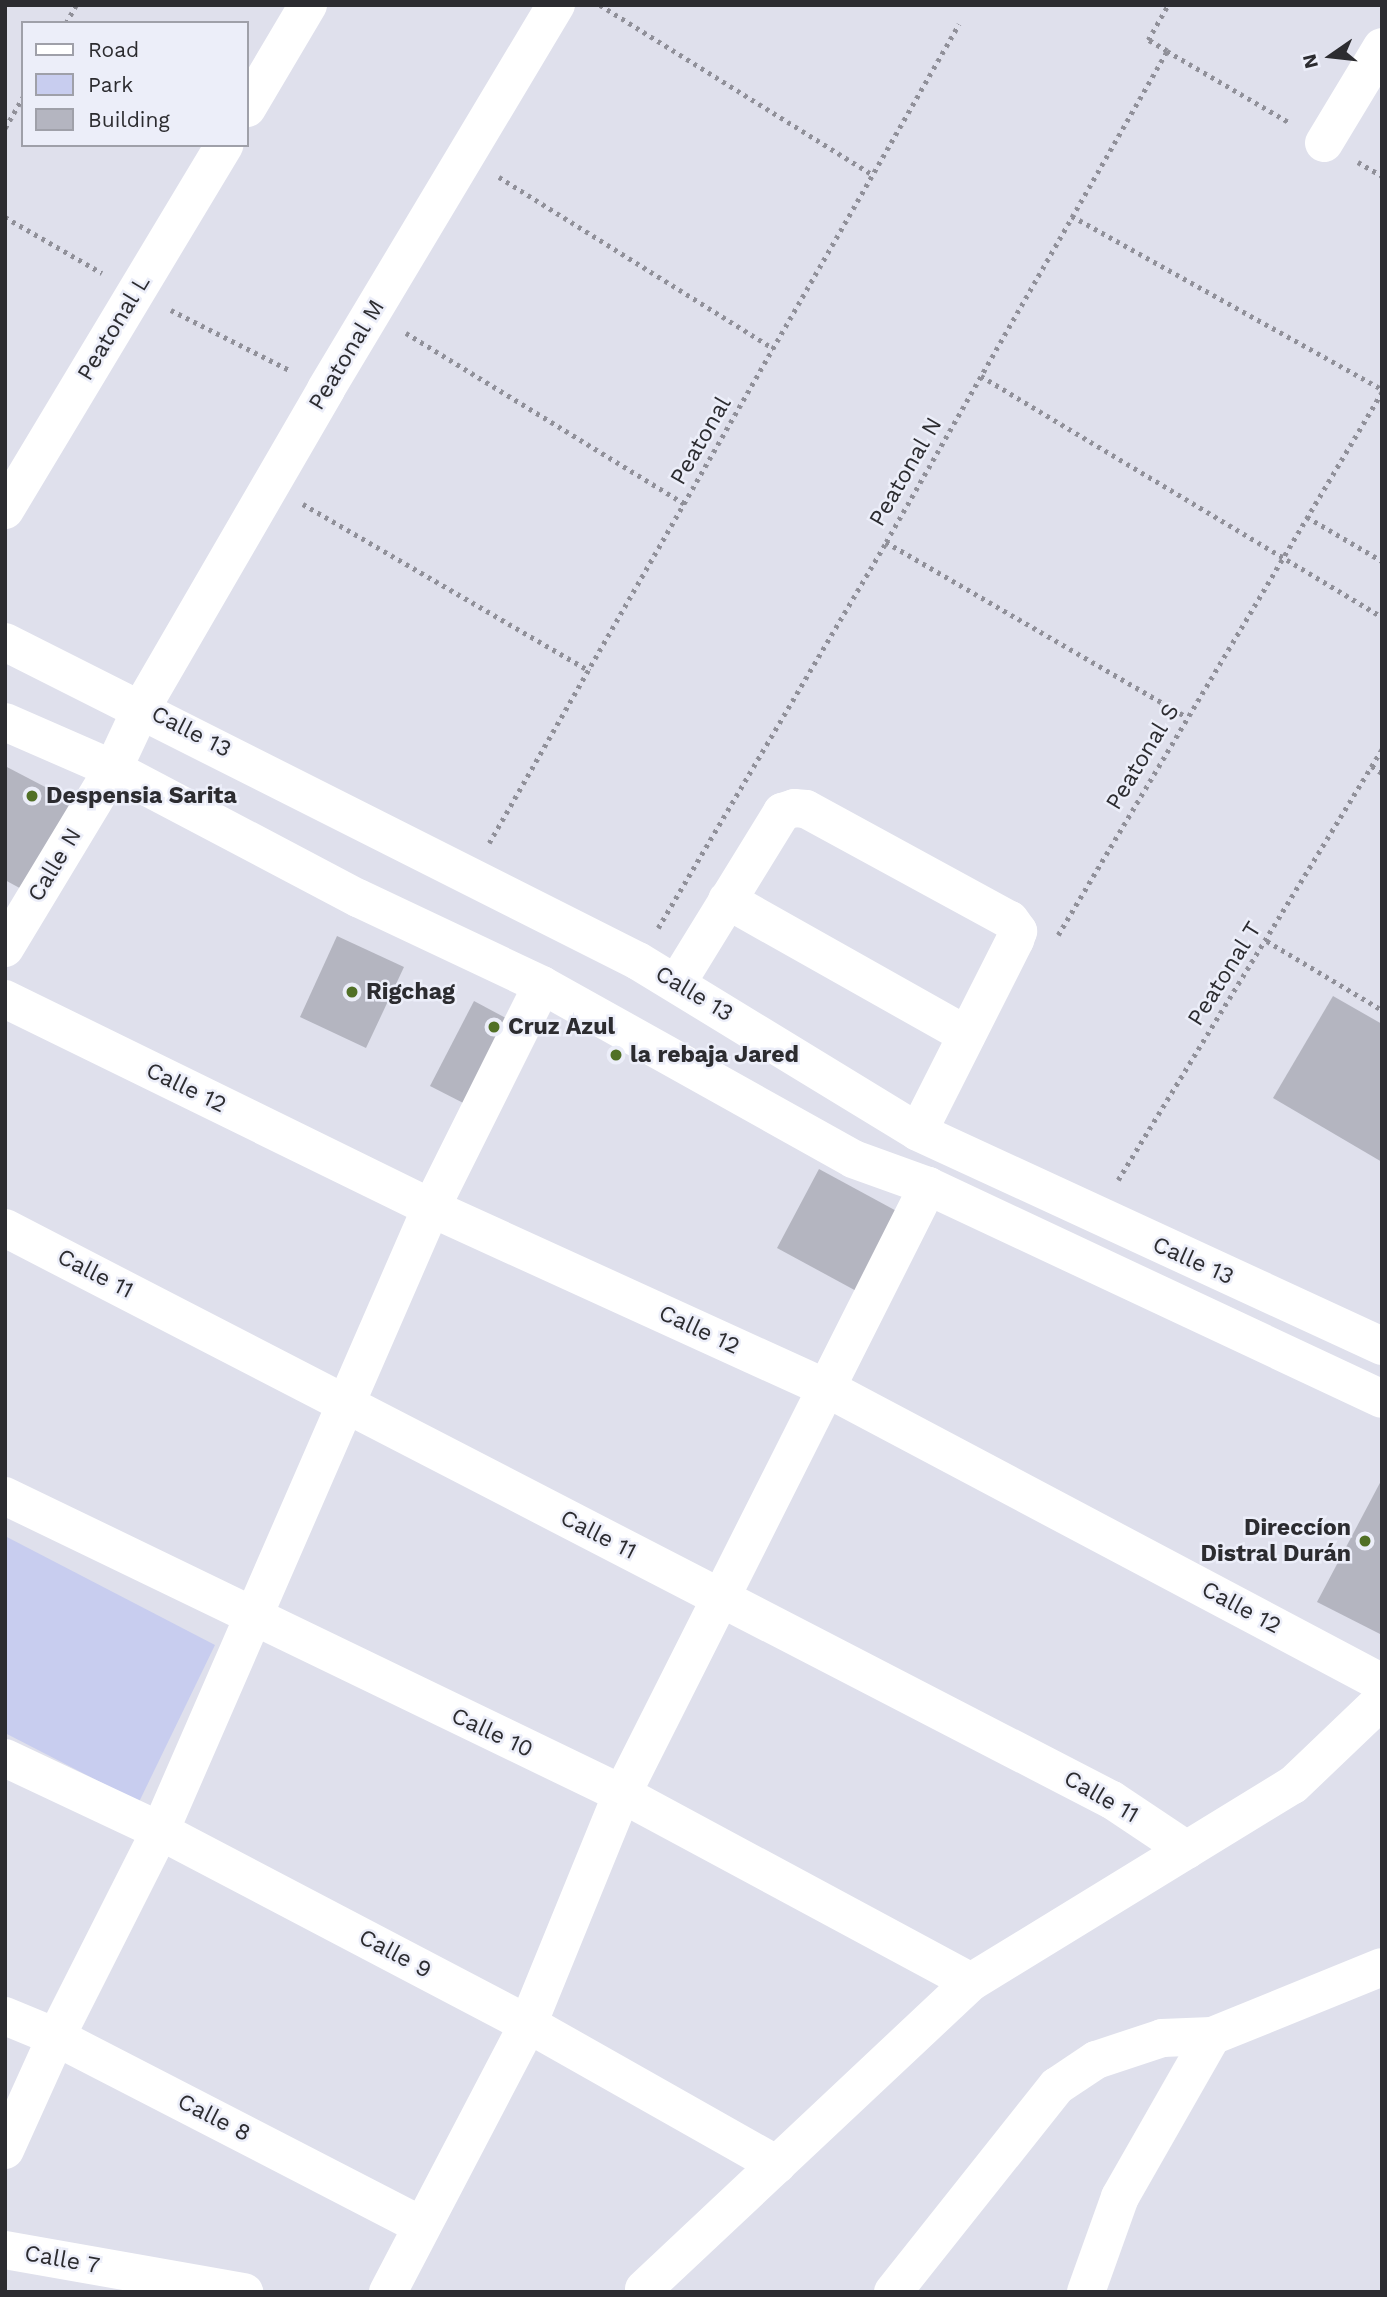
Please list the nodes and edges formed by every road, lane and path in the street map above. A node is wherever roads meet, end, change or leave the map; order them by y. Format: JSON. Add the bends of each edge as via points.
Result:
{"nodes":[{"id":1,"x":76,"y":5,"type":"edge"},
{"id":2,"x":309,"y":5,"type":"edge"},
{"id":3,"x":556,"y":5,"type":"edge"},
{"id":4,"x":600,"y":5,"type":"edge"},
{"id":5,"x":1168,"y":5,"type":"edge"},
{"id":6,"x":67,"y":21,"type":"edge"},
{"id":7,"x":959,"y":24,"type":"dead end"},
{"id":8,"x":1382,"y":47,"type":"edge"},
{"id":9,"x":1167,"y":51,"type":"junction"},
{"id":10,"x":21,"y":100,"type":"edge"},
{"id":11,"x":248,"y":106,"type":"edge"},
{"id":12,"x":5,"y":128,"type":"edge"},
{"id":13,"x":1324,"y":142,"type":"junction"},
{"id":14,"x":223,"y":147,"type":"edge"},
{"id":15,"x":465,"y":156,"type":"junction"},
{"id":16,"x":873,"y":175,"type":"junction"},
{"id":17,"x":1382,"y":176,"type":"edge"},
{"id":18,"x":1072,"y":216,"type":"junction"},
{"id":19,"x":372,"y":313,"type":"junction"},
{"id":20,"x":774,"y":349,"type":"junction"},
{"id":21,"x":981,"y":376,"type":"junction"},
{"id":22,"x":1382,"y":390,"type":"edge"},
{"id":23,"x":271,"y":485,"type":"junction"},
{"id":24,"x":685,"y":504,"type":"junction"},
{"id":25,"x":5,"y":510,"type":"edge"},
{"id":26,"x":1307,"y":517,"type":"junction"},
{"id":27,"x":886,"y":542,"type":"junction"},
{"id":28,"x":1283,"y":557,"type":"junction"},
{"id":29,"x":1382,"y":561,"type":"edge"},
{"id":30,"x":1382,"y":617,"type":"edge"},
{"id":31,"x":5,"y":642,"type":"edge"},
{"id":32,"x":590,"y":671,"type":"junction"},
{"id":33,"x":142,"y":707,"type":"junction"},
{"id":34,"x":1187,"y":717,"type":"junction"},
{"id":35,"x":5,"y":722,"type":"edge"},
{"id":36,"x":1382,"y":749,"type":"edge"},
{"id":37,"x":1372,"y":766,"type":"junction"},
{"id":38,"x":113,"y":769,"type":"junction"},
{"id":39,"x":1382,"y":773,"type":"edge"},
{"id":40,"x":470,"y":874,"type":"junction"},
{"id":41,"x":727,"y":900,"type":"junction"},
{"id":42,"x":1056,"y":939,"type":"dead end"},
{"id":43,"x":1267,"y":941,"type":"junction"},
{"id":44,"x":5,"y":948,"type":"edge"},
{"id":45,"x":638,"y":961,"type":"junction"},
{"id":46,"x":677,"y":983,"type":"junction"},
{"id":47,"x":542,"y":985,"type":"junction"},
{"id":48,"x":5,"y":999,"type":"edge"},
{"id":49,"x":1382,"y":1010,"type":"edge"},
{"id":50,"x":967,"y":1035,"type":"junction"},
{"id":51,"x":918,"y":1132,"type":"junction"},
{"id":52,"x":928,"y":1186,"type":"junction"},
{"id":53,"x":431,"y":1208,"type":"junction"},
{"id":54,"x":1095,"y":1216,"type":"junction"},
{"id":55,"x":5,"y":1228,"type":"edge"},
{"id":56,"x":1185,"y":1257,"type":"junction"},
{"id":57,"x":1169,"y":1297,"type":"junction"},
{"id":58,"x":1382,"y":1346,"type":"edge"},
{"id":59,"x":828,"y":1389,"type":"junction"},
{"id":60,"x":1382,"y":1399,"type":"edge"},
{"id":61,"x":349,"y":1405,"type":"junction"},
{"id":62,"x":5,"y":1496,"type":"edge"},
{"id":63,"x":721,"y":1599,"type":"junction"},
{"id":64,"x":253,"y":1619,"type":"junction"},
{"id":65,"x":1382,"y":1683,"type":"edge"},
{"id":66,"x":1382,"y":1700,"type":"edge"},
{"id":67,"x":5,"y":1758,"type":"edge"},
{"id":68,"x":622,"y":1794,"type":"junction"},
{"id":69,"x":160,"y":1831,"type":"junction"},
{"id":70,"x":1187,"y":1850,"type":"junction"},
{"id":71,"x":1382,"y":1967,"type":"edge"},
{"id":72,"x":971,"y":1982,"type":"junction"},
{"id":73,"x":5,"y":2016,"type":"edge"},
{"id":74,"x":528,"y":2024,"type":"junction"},
{"id":75,"x":1212,"y":2036,"type":"junction"},
{"id":76,"x":56,"y":2037,"type":"junction"},
{"id":77,"x":5,"y":2150,"type":"edge"},
{"id":78,"x":777,"y":2165,"type":"junction"},
{"id":79,"x":421,"y":2225,"type":"junction"},
{"id":80,"x":5,"y":2250,"type":"edge"},
{"id":81,"x":644,"y":2289,"type":"dead end"},
{"id":82,"x":243,"y":2292,"type":"edge"},
{"id":83,"x":388,"y":2292,"type":"edge"},
{"id":84,"x":893,"y":2292,"type":"edge"},
{"id":85,"x":1086,"y":2292,"type":"edge"}],
"edges":[{"from":1,"to":6,"type":"path"},
{"from":2,"to":11,"type":"street"},
{"from":3,"to":15,"type":"street","name":"Peatonal M"},
{"from":4,"to":16,"type":"path"},
{"from":5,"to":9,"type":"path","via":[[1148,40]]},
{"from":7,"to":16,"type":"path","name":"Peatonal"},
{"from":8,"to":13,"type":"street"},
{"from":9,"to":13,"type":"path"},
{"from":9,"to":18,"type":"path","name":"Peatonal N"},
{"from":10,"to":12,"type":"path"},
{"from":13,"to":17,"type":"path"},
{"from":14,"to":25,"type":"street","name":"Peatonal L"},
{"from":15,"to":19,"type":"street","name":"Peatonal M"},
{"from":15,"to":20,"type":"path"},
{"from":16,"to":20,"type":"path","name":"Peatonal"},
{"from":18,"to":21,"type":"path","name":"Peatonal N"},
{"from":18,"to":22,"type":"path"},
{"from":19,"to":23,"type":"street","name":"Peatonal M"},
{"from":19,"to":24,"type":"path"},
{"from":20,"to":24,"type":"path","name":"Peatonal"},
{"from":21,"to":27,"type":"path","name":"Peatonal N"},
{"from":21,"to":28,"type":"path"},
{"from":22,"to":26,"type":"path","name":"Peatonal S"},
{"from":23,"to":32,"type":"path"},
{"from":23,"to":33,"type":"street","name":"Peatonal M"},
{"from":24,"to":32,"type":"path","name":"Peatonal"},
{"from":26,"to":28,"type":"path","name":"Peatonal S"},
{"from":26,"to":29,"type":"path"},
{"from":27,"to":34,"type":"path"},
{"from":27,"to":45,"type":"path","name":"Peatonal N"},
{"from":28,"to":30,"type":"path"},
{"from":28,"to":34,"type":"path","name":"Peatonal S"},
{"from":31,"to":33,"type":"street","name":"Calle 13"},
{"from":32,"to":40,"type":"path","name":"Peatonal"},
{"from":33,"to":38,"type":"street","name":"Calle N"},
{"from":33,"to":40,"type":"street","name":"Calle 13"},
{"from":34,"to":42,"type":"path","name":"Peatonal S"},
{"from":35,"to":38,"type":"street","name":"Calle 13"},
{"from":36,"to":37,"type":"path","name":"Peatonal T"},
{"from":37,"to":39,"type":"path"},
{"from":37,"to":43,"type":"path","name":"Peatonal T"},
{"from":38,"to":44,"type":"street","name":"Calle N"},
{"from":38,"to":47,"type":"street","name":"Calle 13","via":[[358,898]]},
{"from":40,"to":45,"type":"street","name":"Calle 13"},
{"from":41,"to":46,"type":"street"},
{"from":41,"to":50,"type":"street"},
{"from":41,"to":50,"type":"street","via":[[782,812],[806,808],[1010,920],[1018,931],[1015,940]]},
{"from":43,"to":49,"type":"path"},
{"from":43,"to":54,"type":"path","name":"Peatonal T"},
{"from":45,"to":46,"type":"street","name":"Calle 13"},
{"from":46,"to":51,"type":"street","name":"Calle 13"},
{"from":47,"to":52,"type":"street","name":"Calle 13","via":[[853,1159]]},
{"from":47,"to":53,"type":"street"},
{"from":48,"to":53,"type":"street","name":"Calle 12"},
{"from":50,"to":51,"type":"street"},
{"from":51,"to":54,"type":"street","name":"Calle 13"},
{"from":52,"to":57,"type":"street","name":"Calle 13"},
{"from":52,"to":59,"type":"street"},
{"from":53,"to":59,"type":"street","name":"Calle 12"},
{"from":53,"to":61,"type":"street"},
{"from":54,"to":56,"type":"street","name":"Calle 13"},
{"from":55,"to":61,"type":"street","name":"Calle 11"},
{"from":56,"to":57,"type":"street"},
{"from":56,"to":58,"type":"street","name":"Calle 13"},
{"from":57,"to":60,"type":"street","name":"Calle 13"},
{"from":59,"to":63,"type":"street"},
{"from":59,"to":65,"type":"street","name":"Calle 12"},
{"from":61,"to":63,"type":"street","name":"Calle 11"},
{"from":61,"to":64,"type":"street"},
{"from":62,"to":64,"type":"street","name":"Calle 10"},
{"from":63,"to":68,"type":"street"},
{"from":63,"to":70,"type":"street","name":"Calle 11","via":[[1112,1800]]},
{"from":64,"to":68,"type":"street","name":"Calle 10"},
{"from":64,"to":69,"type":"street"},
{"from":66,"to":70,"type":"street","via":[[1293,1785]]},
{"from":67,"to":69,"type":"street","name":"Calle 9"},
{"from":68,"to":72,"type":"street","name":"Calle 10"},
{"from":68,"to":74,"type":"street"},
{"from":69,"to":74,"type":"street","name":"Calle 9"},
{"from":69,"to":76,"type":"street"},
{"from":70,"to":72,"type":"street"},
{"from":71,"to":75,"type":"street"},
{"from":72,"to":78,"type":"street"},
{"from":73,"to":76,"type":"street","name":"Calle 8"},
{"from":74,"to":78,"type":"street","name":"Calle 9"},
{"from":74,"to":79,"type":"street"},
{"from":75,"to":84,"type":"street","via":[[1162,2038],[1096,2060],[1056,2086]]},
{"from":75,"to":85,"type":"street","via":[[1120,2197]]},
{"from":76,"to":77,"type":"street"},
{"from":76,"to":79,"type":"street","name":"Calle 8"},
{"from":78,"to":81,"type":"street"},
{"from":79,"to":83,"type":"street"},
{"from":80,"to":82,"type":"street","name":"Calle 7"}]}
